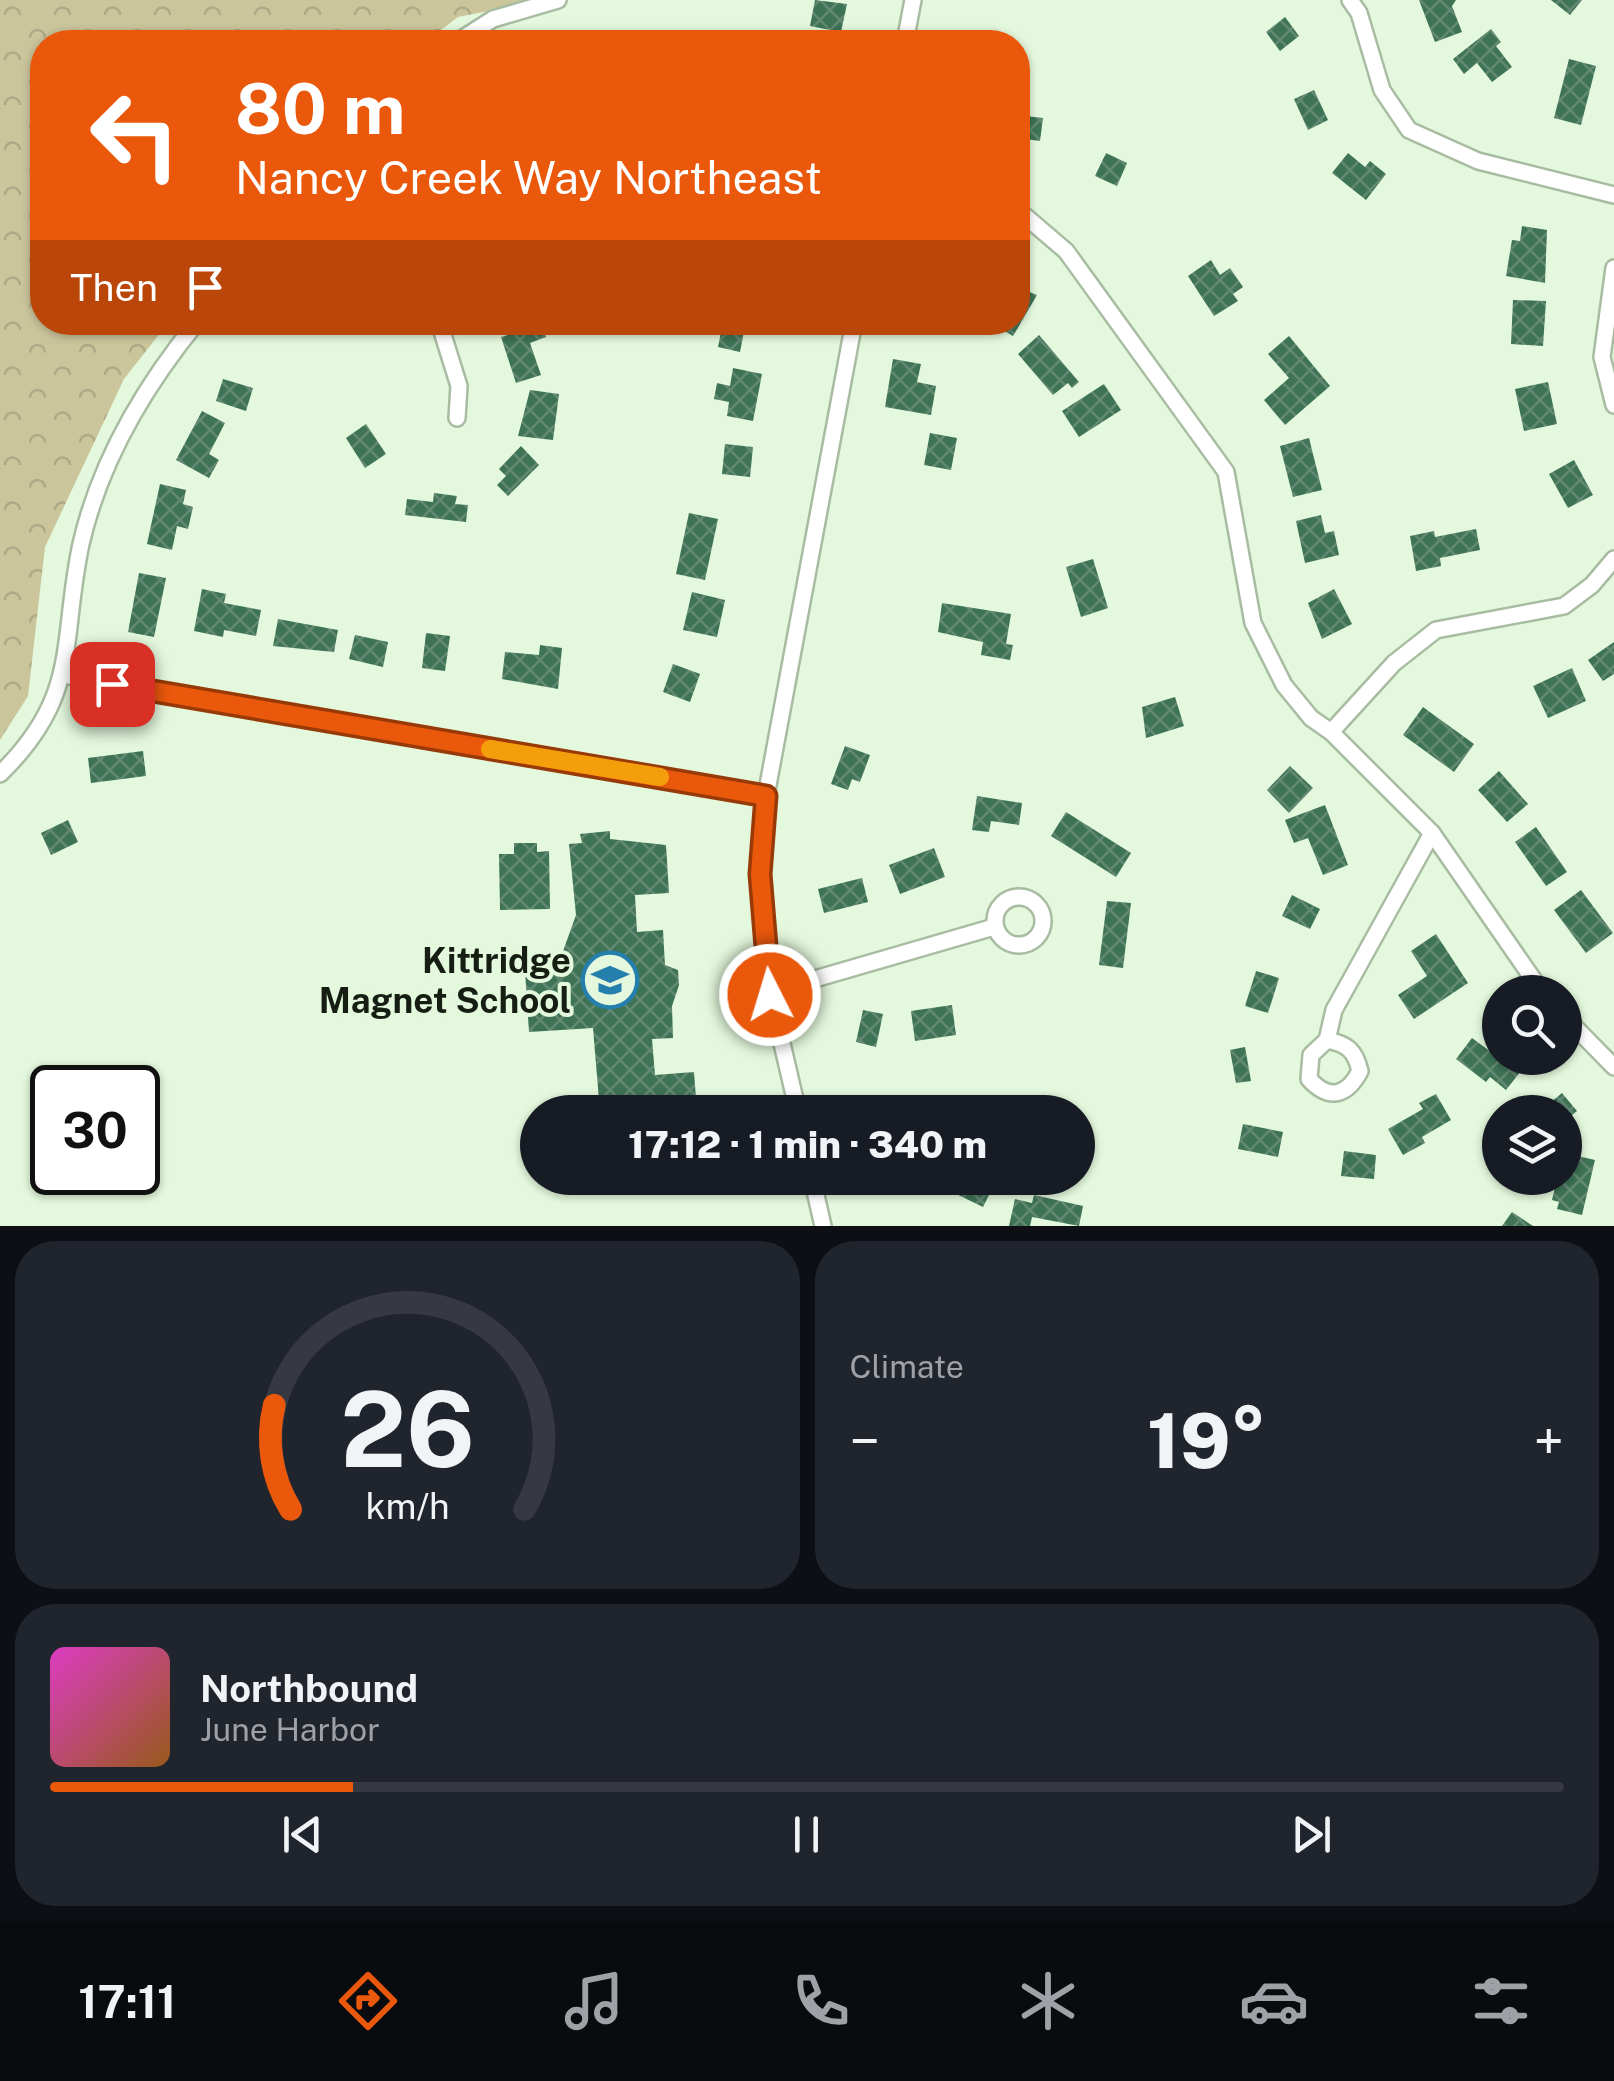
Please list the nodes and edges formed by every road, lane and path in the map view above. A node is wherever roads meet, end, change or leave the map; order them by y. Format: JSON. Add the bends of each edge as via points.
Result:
{"nodes":[{"id":1,"x":558,"y":0,"type":"edge"},
{"id":2,"x":913,"y":0,"type":"edge"},
{"id":3,"x":1350,"y":0,"type":"edge"},
{"id":4,"x":475,"y":30,"type":"edge"},
{"id":5,"x":907,"y":30,"type":"edge"},
{"id":6,"x":1614,"y":195,"type":"edge"},
{"id":7,"x":1030,"y":220,"type":"edge"},
{"id":8,"x":1614,"y":268,"type":"edge"},
{"id":9,"x":186,"y":335,"type":"edge"},
{"id":10,"x":442,"y":335,"type":"edge"},
{"id":11,"x":852,"y":335,"type":"edge"},
{"id":12,"x":1614,"y":405,"type":"edge"},
{"id":13,"x":457,"y":418,"type":"dead end"},
{"id":14,"x":1614,"y":558,"type":"edge"},
{"id":15,"x":64,"y":675,"type":"junction"},
{"id":16,"x":1331,"y":732,"type":"junction"},
{"id":17,"x":0,"y":774,"type":"edge"},
{"id":18,"x":766,"y":796,"type":"junction"},
{"id":19,"x":1432,"y":833,"type":"junction"},
{"id":20,"x":994,"y":927,"type":"dead end"},
{"id":21,"x":1530,"y":975,"type":"edge"},
{"id":22,"x":770,"y":992,"type":"junction"},
{"id":23,"x":1582,"y":1034,"type":"edge"},
{"id":24,"x":1327,"y":1040,"type":"dead end"},
{"id":25,"x":1614,"y":1067,"type":"edge"},
{"id":26,"x":794,"y":1095,"type":"edge"},
{"id":27,"x":816,"y":1195,"type":"edge"},
{"id":28,"x":823,"y":1226,"type":"edge"}],
"edges":[{"from":1,"to":4,"type":"street"},
{"from":2,"to":5,"type":"street"},
{"from":3,"to":6,"type":"street","via":[[1382,90],[1409,130],[1478,161]]},
{"from":7,"to":16,"type":"street","via":[[1066,250],[1226,472],[1253,623],[1284,685]]},
{"from":8,"to":12,"type":"street","via":[[1602,357]]},
{"from":9,"to":15,"type":"street","via":[[101,480],[81,544]]},
{"from":10,"to":13,"type":"street","via":[[459,386]]},
{"from":11,"to":18,"type":"street"},
{"from":14,"to":16,"type":"street","via":[[1564,606],[1436,630]]},
{"from":15,"to":17,"type":"street","via":[[46,720]]},
{"from":15,"to":18,"type":"street"},
{"from":16,"to":19,"type":"street"},
{"from":18,"to":22,"type":"street","via":[[760,874]]},
{"from":19,"to":21,"type":"street"},
{"from":19,"to":24,"type":"street","via":[[1334,1010]]},
{"from":20,"to":22,"type":"street"},
{"from":22,"to":26,"type":"street"},
{"from":23,"to":25,"type":"street"},
{"from":27,"to":28,"type":"street"}]}
